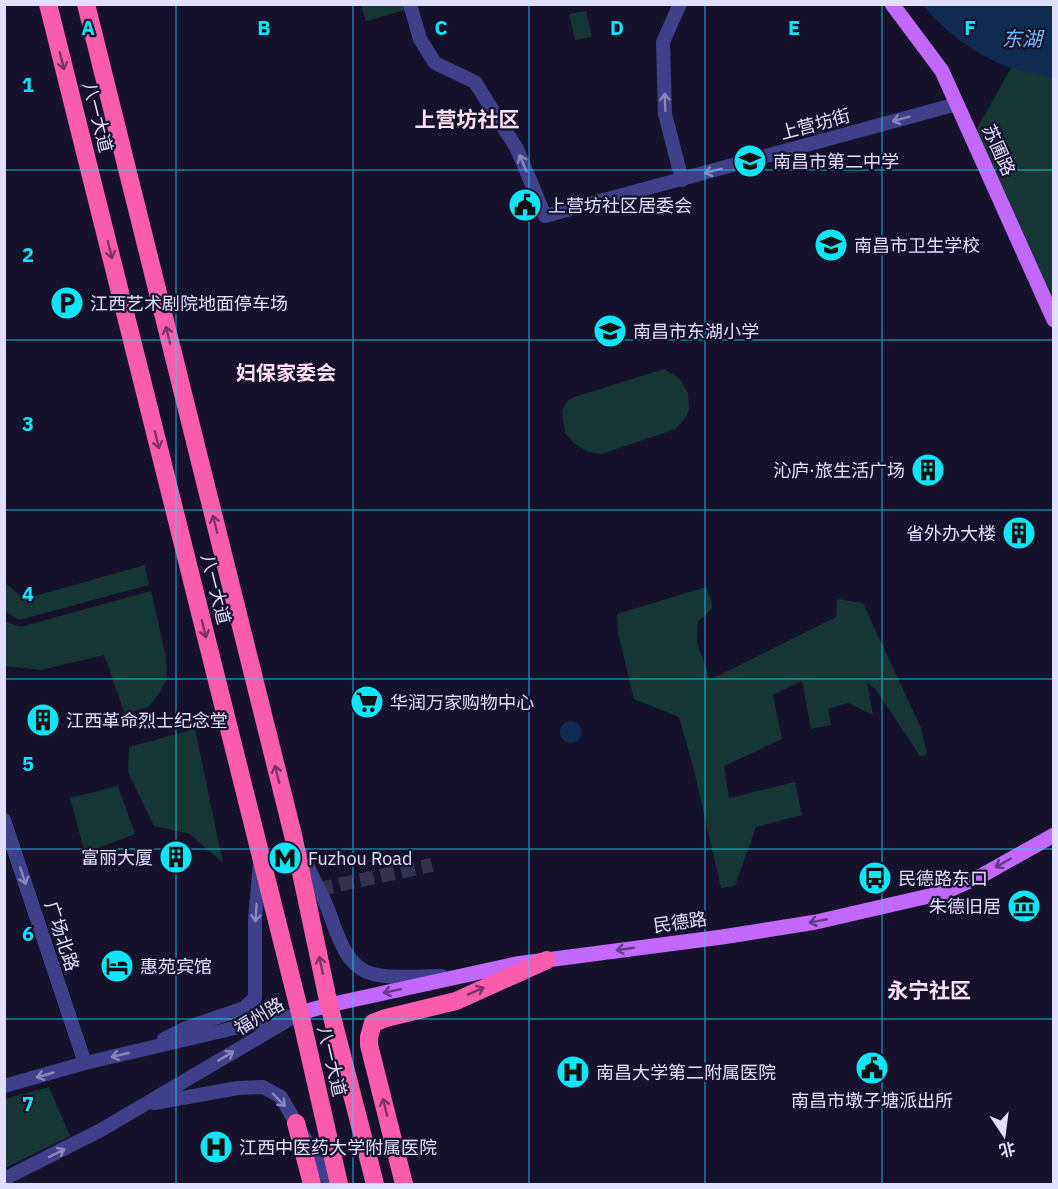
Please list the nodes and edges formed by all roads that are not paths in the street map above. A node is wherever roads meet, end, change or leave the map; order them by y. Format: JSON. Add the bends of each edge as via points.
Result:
{"nodes":[{"id":1,"x":48,"y":4,"type":"edge"},
{"id":2,"x":86,"y":4,"type":"edge"},
{"id":3,"x":410,"y":4,"type":"edge"},
{"id":4,"x":680,"y":4,"type":"edge"},
{"id":5,"x":892,"y":4,"type":"edge"},
{"id":6,"x":957,"y":104,"type":"junction"},
{"id":7,"x":682,"y":180,"type":"junction"},
{"id":8,"x":1053,"y":320,"type":"edge"},
{"id":9,"x":4,"y":820,"type":"edge"},
{"id":10,"x":1053,"y":835,"type":"edge"},
{"id":11,"x":292,"y":836,"type":"junction"},
{"id":12,"x":260,"y":855,"type":"junction"},
{"id":13,"x":547,"y":960,"type":"junction"},
{"id":14,"x":465,"y":975,"type":"junction"},
{"id":15,"x":329,"y":1005,"type":"junction"},
{"id":16,"x":300,"y":1013,"type":"junction"},
{"id":17,"x":145,"y":1049,"type":"junction"},
{"id":18,"x":85,"y":1063,"type":"junction"},
{"id":19,"x":4,"y":1086,"type":"edge"},
{"id":20,"x":143,"y":1105,"type":"junction"},
{"id":21,"x":296,"y":1123,"type":"junction"},
{"id":22,"x":4,"y":1179,"type":"edge"},
{"id":23,"x":312,"y":1185,"type":"edge"},
{"id":24,"x":331,"y":1185,"type":"edge"},
{"id":25,"x":339,"y":1185,"type":"edge"},
{"id":26,"x":375,"y":1185,"type":"edge"},
{"id":27,"x":404,"y":1185,"type":"edge"}],
"edges":[{"from":1,"to":12,"type":"highway","name":"八一大道","one_way":true},
{"from":11,"to":2,"type":"highway","name":"八一大道","one_way":true},
{"from":7,"to":3,"type":"street","name":"上营坊街","one_way":true,"via":[[546,216],[517,149],[475,82],[435,63],[420,39]]},
{"from":7,"to":4,"type":"street","one_way":true,"via":[[665,114],[663,42]]},
{"from":5,"to":6,"type":"main road","name":"苏圃路","via":[[942,70]]},
{"from":6,"to":7,"type":"street","name":"上营坊街","one_way":true},
{"from":6,"to":8,"type":"main road","name":"苏圃路"},
{"from":9,"to":18,"type":"street","name":"广场北路","one_way":true},
{"from":10,"to":13,"type":"main road","name":"民德路","one_way":true,"via":[[942,893],[816,922]]},
{"from":11,"to":14,"type":"street","via":[[344,949],[355,964],[371,974]]},
{"from":15,"to":11,"type":"highway","name":"八一大道","one_way":true},
{"from":12,"to":16,"type":"highway","name":"八一大道"},
{"from":12,"to":17,"type":"street","one_way":true,"via":[[255,998],[244,1008],[186,1028]]},
{"from":13,"to":14,"type":"main road","name":"民德路"},
{"from":27,"to":13,"type":"highway","one_way":true,"via":[[369,1045],[373,1023],[456,1001]]},
{"from":14,"to":15,"type":"main road","name":"民德路","one_way":true},
{"from":15,"to":16,"type":"main road","name":"民德路"},
{"from":15,"to":26,"type":"highway","name":"八一大道"},
{"from":16,"to":17,"type":"street","name":"福州路"},
{"from":20,"to":16,"type":"street","name":"福州路","one_way":true},
{"from":16,"to":25,"type":"highway","name":"八一大道"},
{"from":17,"to":18,"type":"street","name":"福州路","one_way":true},
{"from":18,"to":19,"type":"street","name":"福州路","one_way":true},
{"from":20,"to":21,"type":"street","one_way":true,"via":[[263,1087],[281,1097]]},
{"from":22,"to":20,"type":"street","name":"福州路","one_way":true},
{"from":21,"to":23,"type":"highway"},
{"from":21,"to":24,"type":"street"}]}
